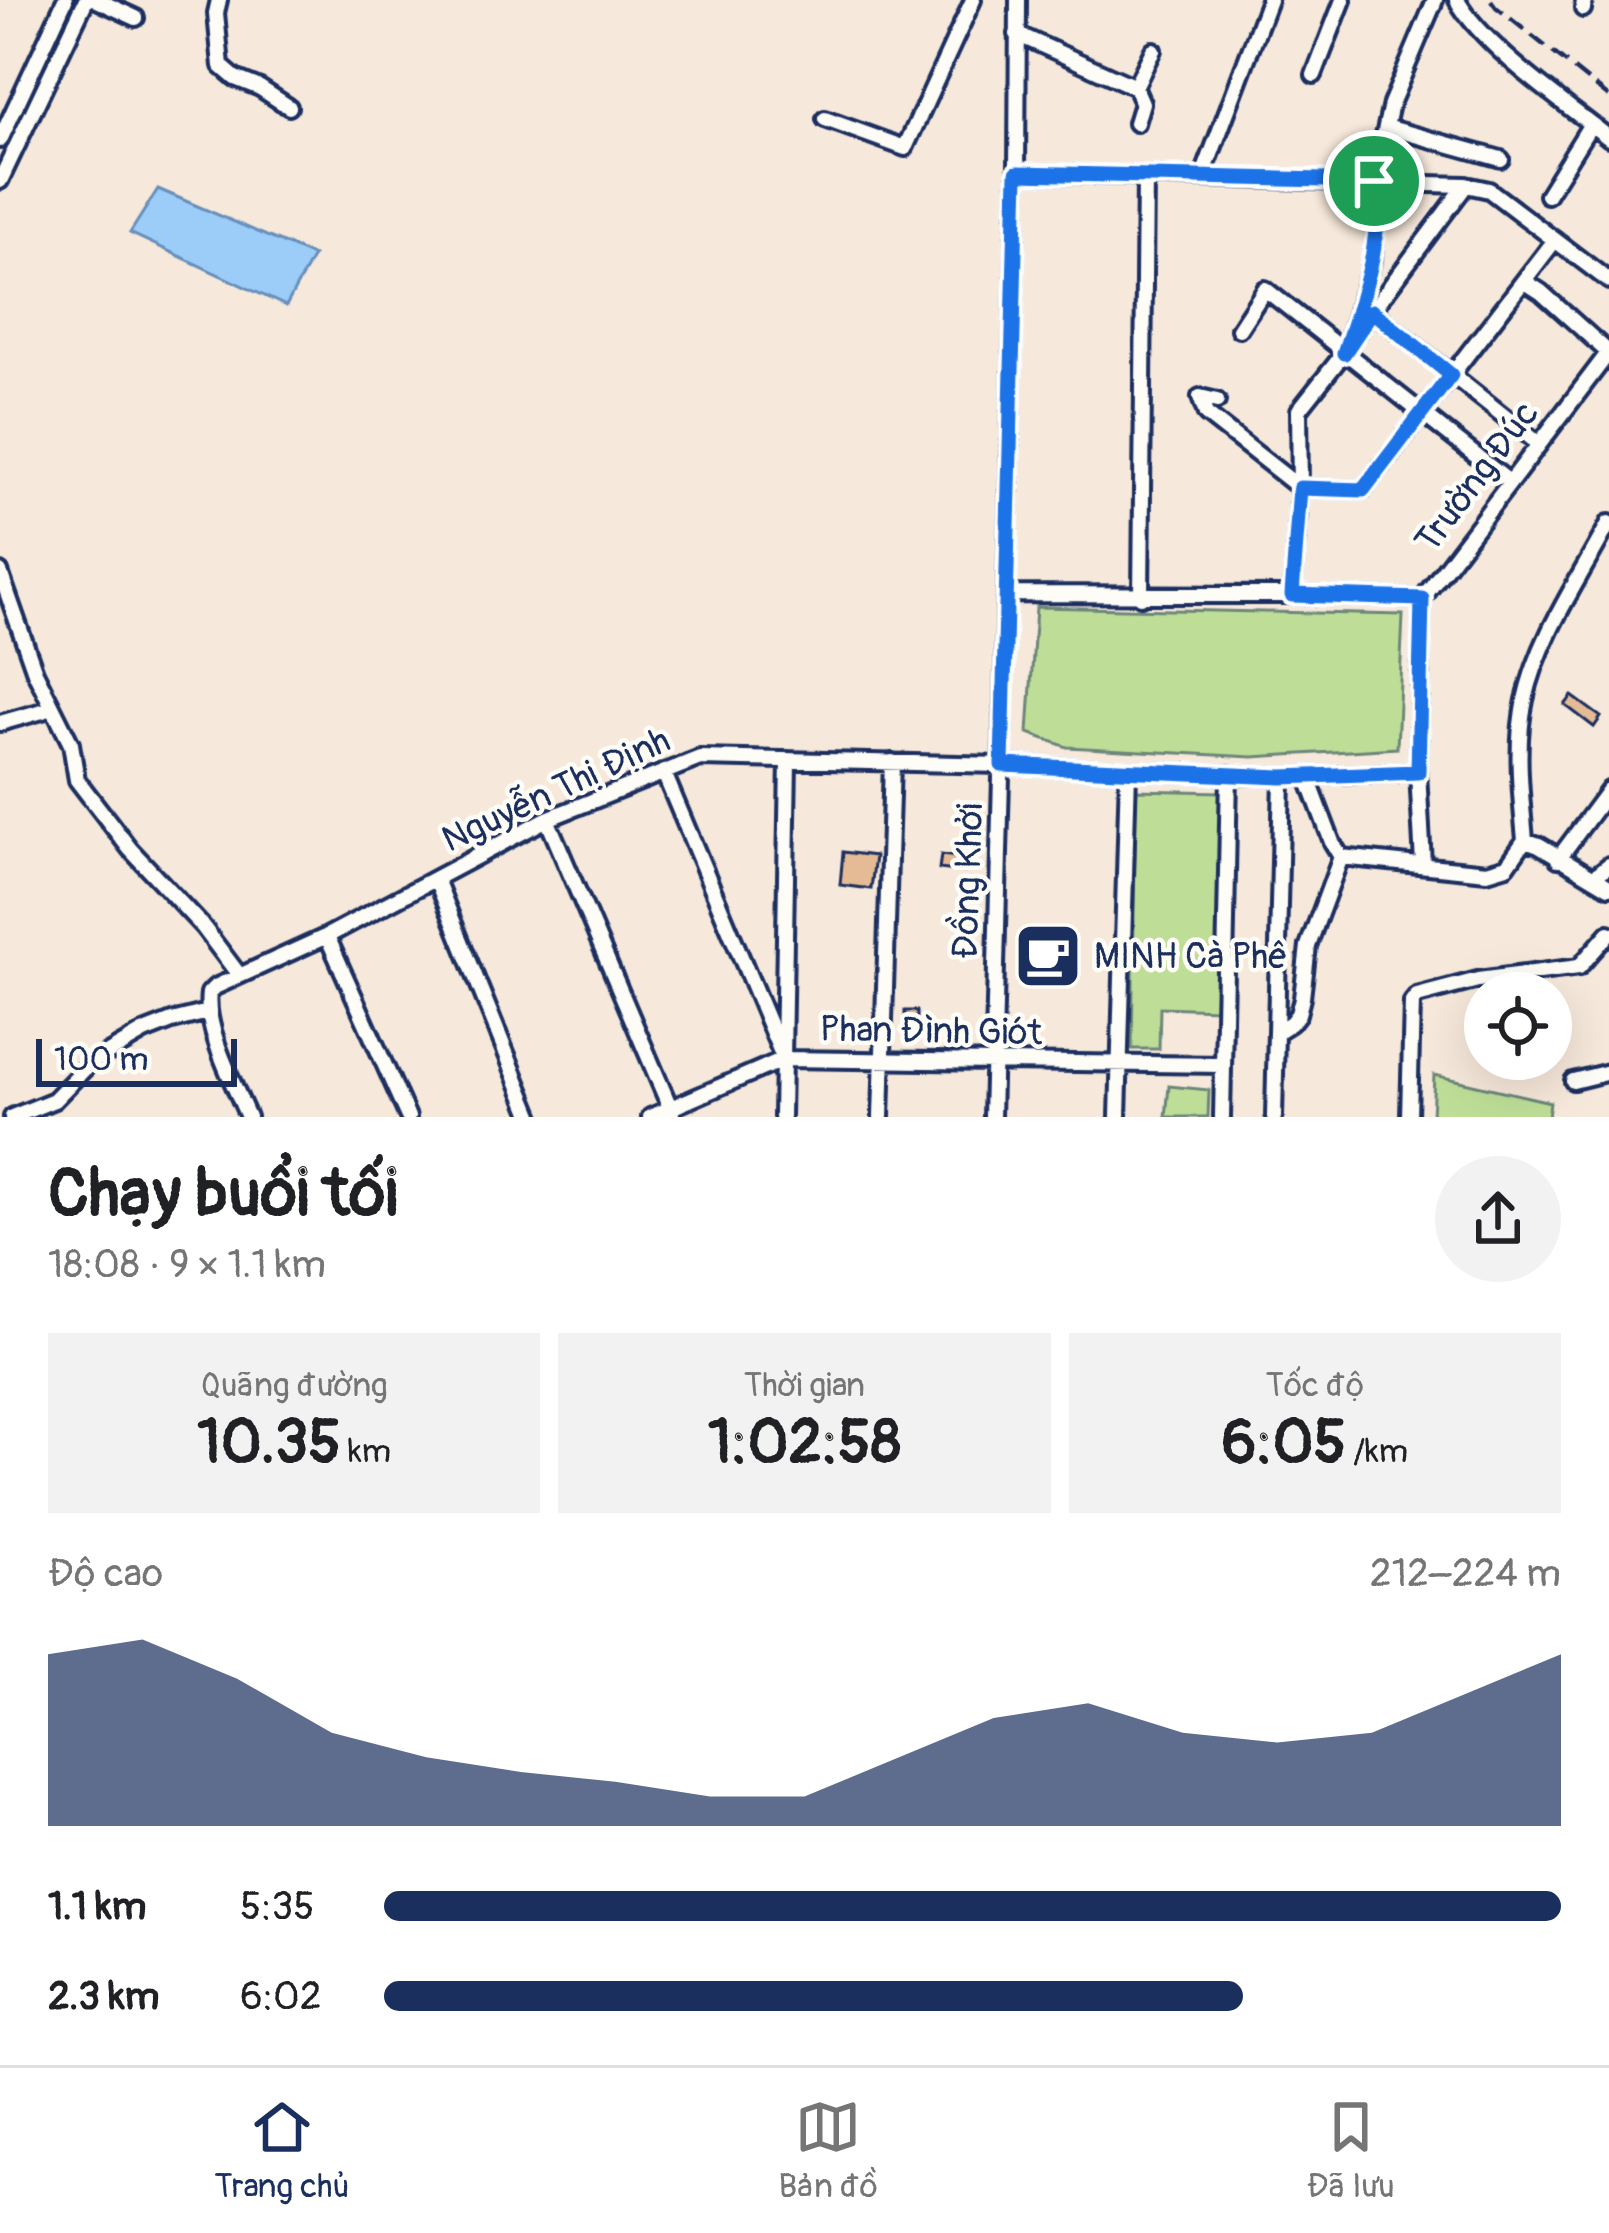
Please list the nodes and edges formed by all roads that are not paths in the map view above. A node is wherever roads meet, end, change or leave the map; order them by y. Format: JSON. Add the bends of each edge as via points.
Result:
{"nodes":[{"id":1,"x":65,"y":0,"type":"edge"},
{"id":2,"x":86,"y":0,"type":"edge"},
{"id":3,"x":97,"y":0,"type":"edge"},
{"id":4,"x":219,"y":0,"type":"edge"},
{"id":5,"x":973,"y":0,"type":"edge"},
{"id":6,"x":1018,"y":0,"type":"edge"},
{"id":7,"x":1269,"y":0,"type":"edge"},
{"id":8,"x":1343,"y":0,"type":"edge"},
{"id":9,"x":1435,"y":0,"type":"edge"},
{"id":10,"x":1457,"y":0,"type":"edge"},
{"id":11,"x":136,"y":18,"type":"dead end"},
{"id":12,"x":1017,"y":34,"type":"junction"},
{"id":13,"x":1153,"y":50,"type":"dead end"},
{"id":14,"x":1315,"y":75,"type":"dead end"},
{"id":15,"x":1135,"y":87,"type":"junction"},
{"id":16,"x":289,"y":107,"type":"dead end"},
{"id":17,"x":825,"y":119,"type":"dead end"},
{"id":18,"x":1136,"y":123,"type":"dead end"},
{"id":19,"x":1592,"y":124,"type":"junction"},
{"id":20,"x":1386,"y":127,"type":"junction"},
{"id":21,"x":1609,"y":137,"type":"edge"},
{"id":22,"x":0,"y":140,"type":"edge"},
{"id":23,"x":1501,"y":159,"type":"dead end"},
{"id":24,"x":2,"y":171,"type":"edge"},
{"id":25,"x":1017,"y":173,"type":"junction"},
{"id":26,"x":1145,"y":176,"type":"junction"},
{"id":27,"x":1202,"y":178,"type":"junction"},
{"id":28,"x":1374,"y":181,"type":"junction"},
{"id":29,"x":1466,"y":185,"type":"junction"},
{"id":30,"x":1547,"y":195,"type":"dead end"},
{"id":31,"x":1555,"y":240,"type":"junction"},
{"id":32,"x":1524,"y":281,"type":"junction"},
{"id":33,"x":1609,"y":281,"type":"edge"},
{"id":34,"x":1372,"y":311,"type":"junction"},
{"id":35,"x":1239,"y":329,"type":"dead end"},
{"id":36,"x":1609,"y":352,"type":"edge"},
{"id":37,"x":1344,"y":353,"type":"junction"},
{"id":38,"x":1451,"y":375,"type":"junction"},
{"id":39,"x":1217,"y":401,"type":"dead end"},
{"id":40,"x":1421,"y":414,"type":"junction"},
{"id":41,"x":1539,"y":444,"type":"junction"},
{"id":42,"x":1509,"y":482,"type":"junction"},
{"id":43,"x":1300,"y":488,"type":"junction"},
{"id":44,"x":1609,"y":523,"type":"edge"},
{"id":45,"x":0,"y":572,"type":"edge"},
{"id":46,"x":1006,"y":595,"type":"junction"},
{"id":47,"x":1292,"y":595,"type":"junction"},
{"id":48,"x":1141,"y":597,"type":"junction"},
{"id":49,"x":1422,"y":599,"type":"junction"},
{"id":50,"x":53,"y":708,"type":"junction"},
{"id":51,"x":0,"y":723,"type":"edge"},
{"id":52,"x":788,"y":760,"type":"junction"},
{"id":53,"x":892,"y":762,"type":"junction"},
{"id":54,"x":1002,"y":765,"type":"junction"},
{"id":55,"x":1128,"y":771,"type":"junction"},
{"id":56,"x":664,"y":772,"type":"junction"},
{"id":57,"x":1418,"y":772,"type":"junction"},
{"id":58,"x":1229,"y":774,"type":"junction"},
{"id":59,"x":1307,"y":776,"type":"junction"},
{"id":60,"x":1282,"y":777,"type":"junction"},
{"id":61,"x":1609,"y":790,"type":"edge"},
{"id":62,"x":547,"y":819,"type":"junction"},
{"id":63,"x":1525,"y":840,"type":"junction"},
{"id":64,"x":1341,"y":856,"type":"junction"},
{"id":65,"x":1558,"y":859,"type":"junction"},
{"id":66,"x":1423,"y":864,"type":"junction"},
{"id":67,"x":1609,"y":865,"type":"edge"},
{"id":68,"x":1594,"y":877,"type":"junction"},
{"id":69,"x":436,"y":879,"type":"junction"},
{"id":70,"x":1609,"y":886,"type":"edge"},
{"id":71,"x":1609,"y":933,"type":"edge"},
{"id":72,"x":327,"y":936,"type":"junction"},
{"id":73,"x":239,"y":975,"type":"junction"},
{"id":74,"x":208,"y":1012,"type":"junction"},
{"id":75,"x":1277,"y":1032,"type":"junction"},
{"id":76,"x":784,"y":1059,"type":"junction"},
{"id":77,"x":882,"y":1060,"type":"junction"},
{"id":78,"x":992,"y":1061,"type":"junction"},
{"id":79,"x":1120,"y":1064,"type":"junction"},
{"id":80,"x":1223,"y":1065,"type":"junction"},
{"id":81,"x":1609,"y":1072,"type":"edge"},
{"id":82,"x":1573,"y":1081,"type":"dead end"},
{"id":83,"x":672,"y":1113,"type":"edge"},
{"id":84,"x":12,"y":1117,"type":"edge"},
{"id":85,"x":248,"y":1117,"type":"edge"},
{"id":86,"x":408,"y":1117,"type":"edge"},
{"id":87,"x":532,"y":1117,"type":"edge"},
{"id":88,"x":650,"y":1117,"type":"edge"},
{"id":89,"x":782,"y":1117,"type":"edge"},
{"id":90,"x":881,"y":1117,"type":"edge"},
{"id":91,"x":992,"y":1117,"type":"edge"},
{"id":92,"x":1118,"y":1117,"type":"edge"},
{"id":93,"x":1222,"y":1117,"type":"edge"},
{"id":94,"x":1274,"y":1117,"type":"edge"},
{"id":95,"x":1409,"y":1117,"type":"edge"}],
"edges":[{"from":1,"to":22,"type":"street"},
{"from":2,"to":24,"type":"street"},
{"from":3,"to":11,"type":"street"},
{"from":4,"to":16,"type":"street","via":[[221,66]]},
{"from":5,"to":17,"type":"street","via":[[905,148]]},
{"from":6,"to":12,"type":"street","name":"Đồng Khởi"},
{"from":7,"to":27,"type":"street"},
{"from":8,"to":14,"type":"street"},
{"from":9,"to":20,"type":"street"},
{"from":10,"to":19,"type":"street","via":[[1497,46]]},
{"from":12,"to":15,"type":"street"},
{"from":12,"to":25,"type":"street","name":"Đồng Khởi"},
{"from":13,"to":15,"type":"street"},
{"from":15,"to":18,"type":"street","via":[[1142,104]]},
{"from":19,"to":21,"type":"street"},
{"from":19,"to":30,"type":"street"},
{"from":20,"to":23,"type":"street"},
{"from":20,"to":28,"type":"street"},
{"from":25,"to":26,"type":"street"},
{"from":25,"to":46,"type":"street","name":"Đồng Khởi"},
{"from":26,"to":27,"type":"street"},
{"from":26,"to":48,"type":"street"},
{"from":27,"to":28,"type":"street"},
{"from":28,"to":29,"type":"street"},
{"from":28,"to":37,"type":"street","via":[[1373,260]]},
{"from":29,"to":31,"type":"street","via":[[1489,190]]},
{"from":29,"to":34,"type":"street"},
{"from":31,"to":32,"type":"street"},
{"from":31,"to":33,"type":"street"},
{"from":32,"to":36,"type":"street"},
{"from":32,"to":38,"type":"street"},
{"from":34,"to":37,"type":"street"},
{"from":34,"to":38,"type":"street"},
{"from":35,"to":37,"type":"street","via":[[1265,290]]},
{"from":36,"to":41,"type":"street","name":"Trường Đúc"},
{"from":37,"to":40,"type":"street"},
{"from":37,"to":43,"type":"street","via":[[1299,410]]},
{"from":38,"to":40,"type":"street"},
{"from":38,"to":41,"type":"street"},
{"from":39,"to":43,"type":"street","via":[[1200,397],[1206,414]]},
{"from":40,"to":42,"type":"street"},
{"from":40,"to":43,"type":"street","via":[[1363,490]]},
{"from":41,"to":42,"type":"street","name":"Trường Đúc"},
{"from":42,"to":49,"type":"street","name":"Trường Đúc"},
{"from":43,"to":47,"type":"street"},
{"from":44,"to":63,"type":"street","via":[[1544,644],[1525,699]]},
{"from":45,"to":50,"type":"street"},
{"from":46,"to":48,"type":"street"},
{"from":46,"to":54,"type":"street","name":"Đồng Khởi"},
{"from":47,"to":48,"type":"street"},
{"from":47,"to":49,"type":"street"},
{"from":49,"to":57,"type":"street","name":"Trường Đúc"},
{"from":50,"to":51,"type":"street"},
{"from":50,"to":73,"type":"street","via":[[77,781]]},
{"from":52,"to":53,"type":"street","name":"Nguyễn Thị Định"},
{"from":52,"to":56,"type":"street","name":"Nguyễn Thị Định","via":[[700,758]]},
{"from":52,"to":76,"type":"street"},
{"from":53,"to":54,"type":"street","name":"Nguyễn Thị Định"},
{"from":53,"to":77,"type":"street"},
{"from":54,"to":55,"type":"street","name":"Nguyễn Thị Định"},
{"from":54,"to":78,"type":"street","name":"Đồng Khởi"},
{"from":55,"to":58,"type":"street","name":"Nguyễn Thị Định"},
{"from":55,"to":79,"type":"street"},
{"from":56,"to":62,"type":"street","name":"Nguyễn Thị Định"},
{"from":56,"to":76,"type":"street"},
{"from":57,"to":59,"type":"street","name":"Nguyễn Thị Định"},
{"from":57,"to":66,"type":"street","name":"Trường Đúc"},
{"from":58,"to":60,"type":"street","name":"Nguyễn Thị Định"},
{"from":58,"to":80,"type":"street"},
{"from":59,"to":60,"type":"street","name":"Nguyễn Thị Định"},
{"from":59,"to":64,"type":"street"},
{"from":60,"to":75,"type":"street"},
{"from":61,"to":65,"type":"street"},
{"from":62,"to":69,"type":"street","name":"Nguyễn Thị Định"},
{"from":62,"to":83,"type":"street"},
{"from":63,"to":65,"type":"street"},
{"from":63,"to":66,"type":"street","via":[[1508,866],[1487,872]]},
{"from":64,"to":66,"type":"street"},
{"from":64,"to":75,"type":"street","via":[[1308,946],[1298,1014]]},
{"from":65,"to":68,"type":"street"},
{"from":67,"to":68,"type":"street"},
{"from":68,"to":70,"type":"street"},
{"from":69,"to":72,"type":"street","name":"Nguyễn Thị Định"},
{"from":69,"to":87,"type":"street"},
{"from":71,"to":95,"type":"street","via":[[1579,967],[1478,980],[1412,1002]]},
{"from":72,"to":73,"type":"street","name":"Nguyễn Thị Định"},
{"from":72,"to":86,"type":"street"},
{"from":73,"to":74,"type":"street","name":"Nguyễn Thị Định","via":[[209,993]]},
{"from":74,"to":84,"type":"street","via":[[144,1032],[89,1064],[54,1100]]},
{"from":74,"to":85,"type":"street"},
{"from":75,"to":94,"type":"street"},
{"from":76,"to":77,"type":"street","name":"Phan Đình Giót"},
{"from":76,"to":83,"type":"street","name":"Phan Đình Giót"},
{"from":76,"to":89,"type":"street"},
{"from":77,"to":78,"type":"street","name":"Phan Đình Giót"},
{"from":77,"to":90,"type":"street"},
{"from":78,"to":79,"type":"street","name":"Phan Đình Giót"},
{"from":78,"to":91,"type":"street","name":"Đồng Khởi"},
{"from":79,"to":80,"type":"street","name":"Phan Đình Giót"},
{"from":79,"to":92,"type":"street"},
{"from":80,"to":93,"type":"street"},
{"from":81,"to":82,"type":"street"},
{"from":83,"to":88,"type":"street","name":"Phan Đình Giót"}]}
